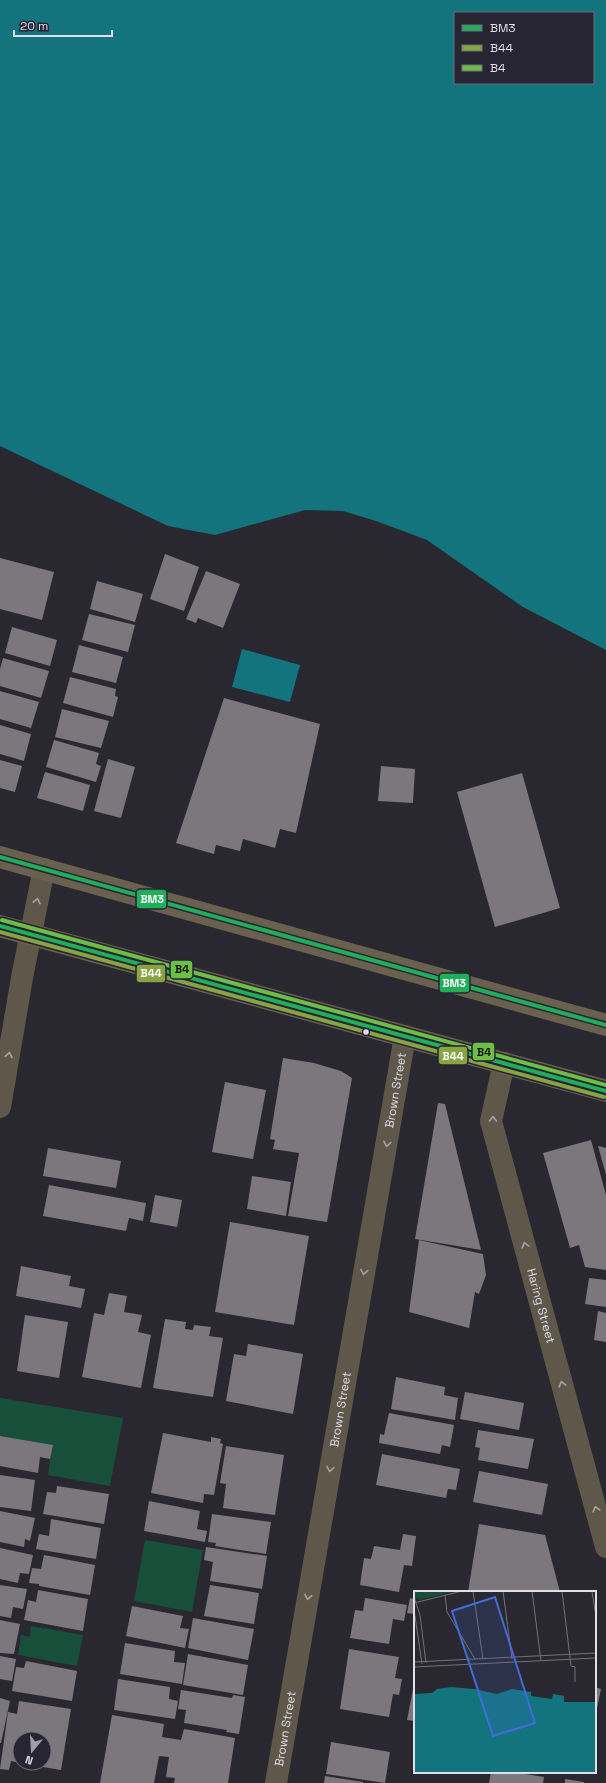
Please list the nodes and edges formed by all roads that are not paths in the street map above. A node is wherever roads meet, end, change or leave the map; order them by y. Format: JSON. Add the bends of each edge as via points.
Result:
{"nodes":[{"id":1,"x":0,"y":857,"type":"edge"},
{"id":2,"x":44,"y":869,"type":"junction"},
{"id":3,"x":0,"y":926,"type":"edge"},
{"id":4,"x":30,"y":934,"type":"junction"},
{"id":5,"x":606,"y":1025,"type":"edge"},
{"id":6,"x":405,"y":1036,"type":"junction"},
{"id":7,"x":504,"y":1064,"type":"junction"},
{"id":8,"x":606,"y":1092,"type":"edge"},
{"id":9,"x":0,"y":1107,"type":"edge"},
{"id":10,"x":606,"y":1547,"type":"edge"},
{"id":11,"x":276,"y":1783,"type":"edge"}],
"edges":[{"from":1,"to":2,"type":"main road"},
{"from":4,"to":2,"type":"street","one_way":true},
{"from":2,"to":5,"type":"main road"},
{"from":3,"to":4,"type":"main road"},
{"from":4,"to":6,"type":"main road"},
{"from":9,"to":4,"type":"street","one_way":true},
{"from":6,"to":7,"type":"main road"},
{"from":6,"to":11,"type":"street","name":"Brown Street","one_way":true},
{"from":7,"to":8,"type":"main road"},
{"from":10,"to":7,"type":"street","name":"Haring Street","one_way":true,"via":[[491,1121]]}]}
